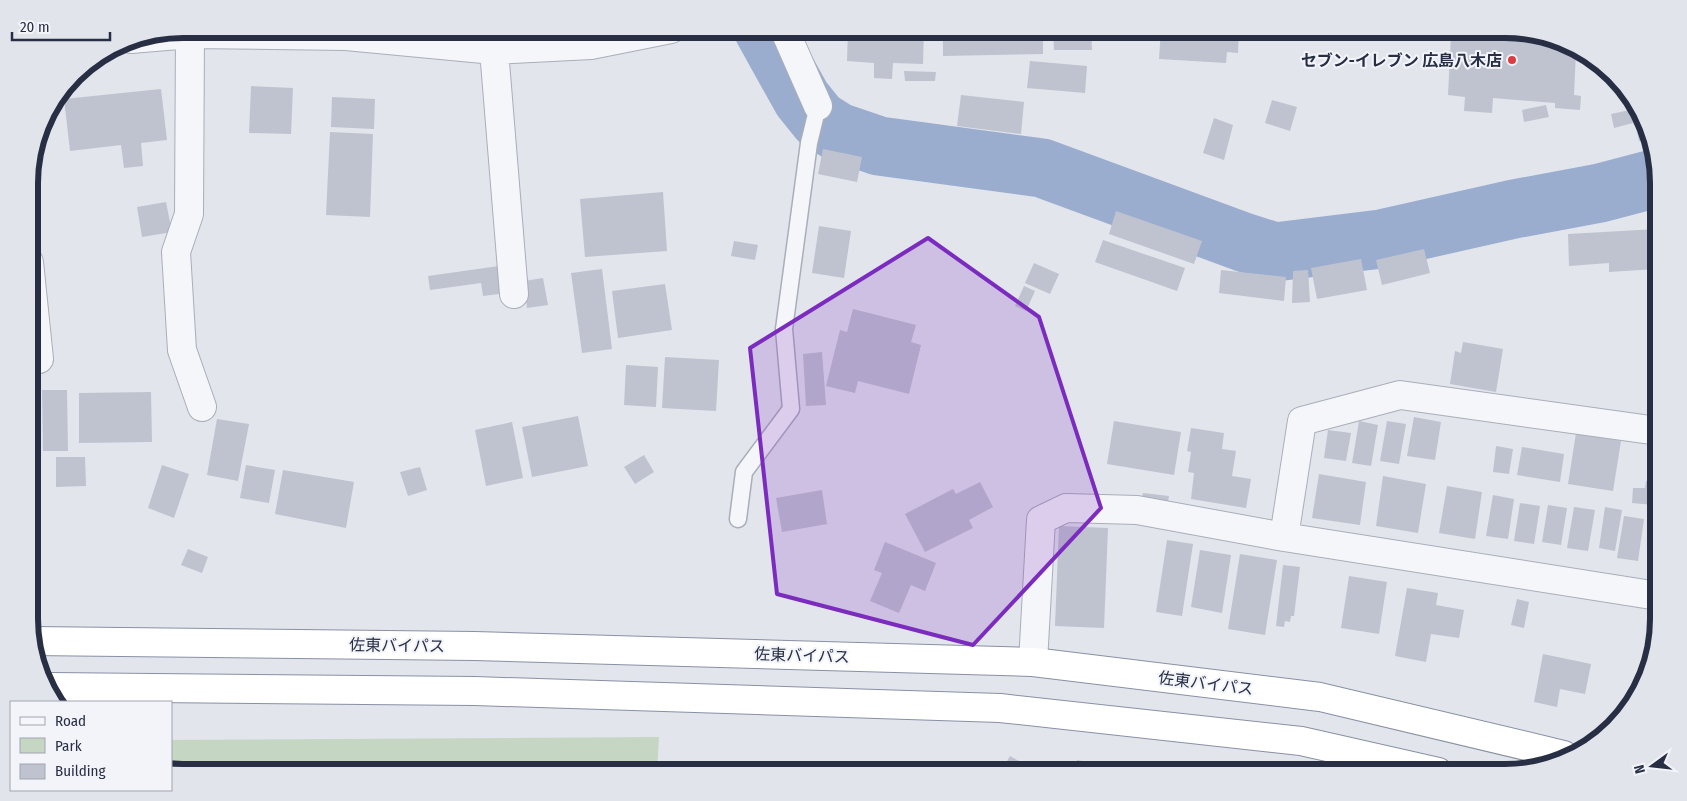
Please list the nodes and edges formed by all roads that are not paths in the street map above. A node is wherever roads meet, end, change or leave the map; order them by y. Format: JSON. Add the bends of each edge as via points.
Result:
{"nodes":[{"id":1,"x":190,"y":38,"type":"edge"},
{"id":2,"x":367,"y":38,"type":"edge"},
{"id":3,"x":626,"y":38,"type":"edge"},
{"id":4,"x":787,"y":38,"type":"edge"},
{"id":5,"x":494,"y":50,"type":"junction"},
{"id":6,"x":815,"y":117,"type":"joint"},
{"id":7,"x":514,"y":294,"type":"dead end"},
{"id":8,"x":38,"y":349,"type":"edge"},
{"id":9,"x":39,"y":359,"type":"dead end"},
{"id":10,"x":202,"y":407,"type":"dead end"},
{"id":11,"x":1650,"y":430,"type":"edge"},
{"id":12,"x":738,"y":518,"type":"dead end"},
{"id":13,"x":1284,"y":537,"type":"junction"},
{"id":14,"x":1650,"y":595,"type":"edge"},
{"id":15,"x":40,"y":641,"type":"edge"},
{"id":16,"x":1033,"y":662,"type":"junction"},
{"id":17,"x":55,"y":686,"type":"edge"},
{"id":18,"x":1557,"y":753,"type":"edge"},
{"id":19,"x":1399,"y":763,"type":"edge"}],
"edges":[{"from":1,"to":10,"type":"street","via":[[189,214],[176,252],[182,350]]},
{"from":2,"to":5,"type":"street"},
{"from":3,"to":5,"type":"street","via":[[591,45]]},
{"from":4,"to":6,"type":"street"},
{"from":5,"to":7,"type":"street"},
{"from":6,"to":12,"type":"lane","via":[[784,329],[791,408],[744,472]]},
{"from":8,"to":9,"type":"street"},
{"from":11,"to":13,"type":"street","via":[[1400,395],[1302,421]]},
{"from":13,"to":14,"type":"street"},
{"from":13,"to":16,"type":"street","via":[[1137,510],[1066,508],[1041,520]]},
{"from":15,"to":16,"type":"highway","name":"佐東バイパス","via":[[474,646]]},
{"from":16,"to":18,"type":"highway","name":"佐東バイパス","via":[[1320,698]]},
{"from":17,"to":19,"type":"highway","via":[[475,691],[1000,708],[1301,741]]}]}
